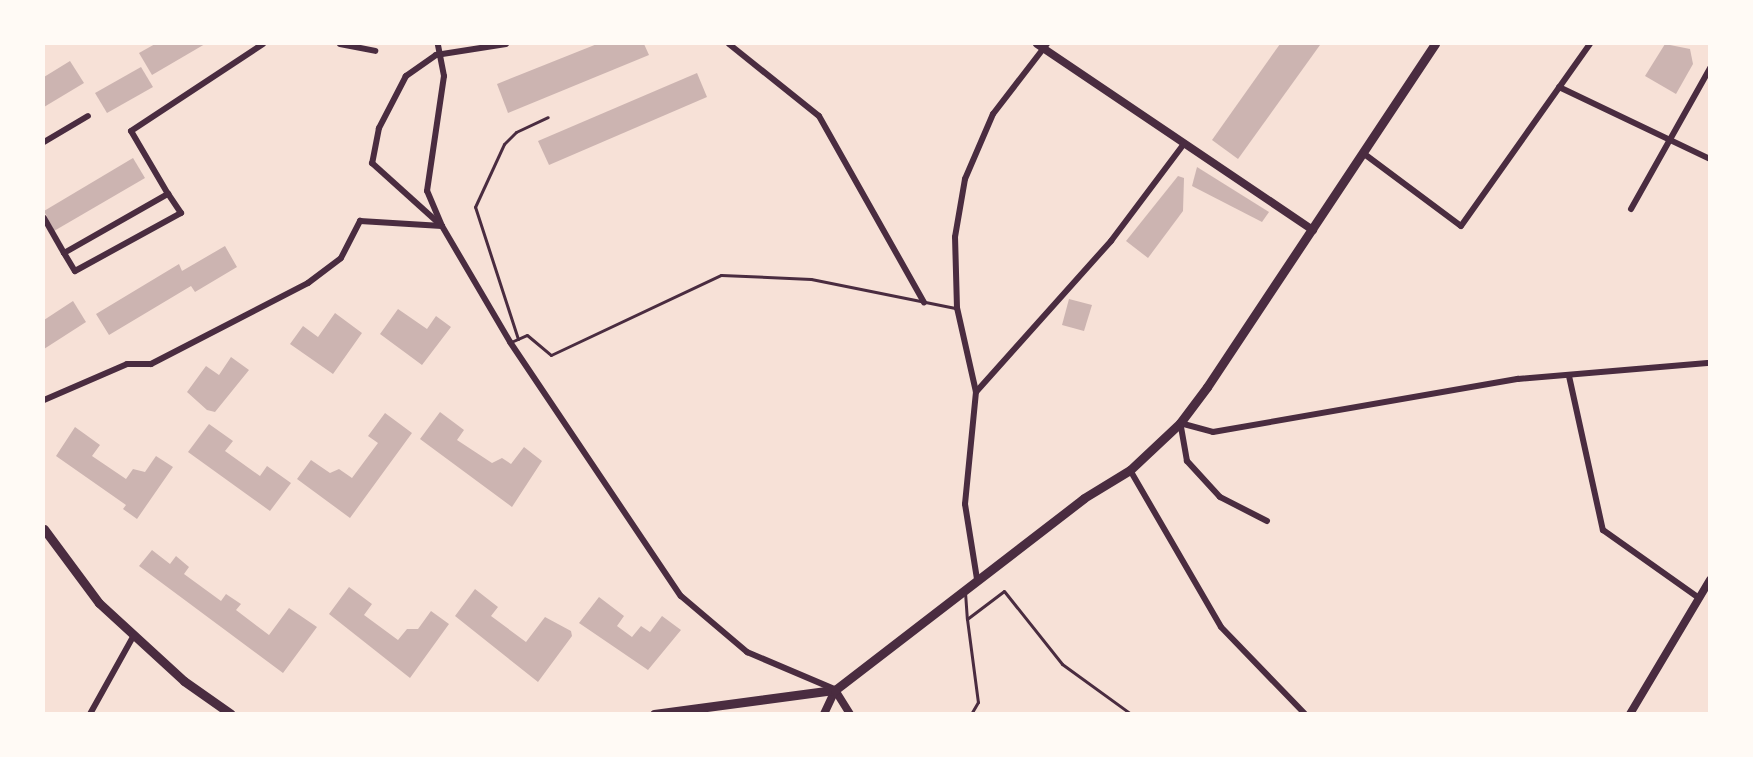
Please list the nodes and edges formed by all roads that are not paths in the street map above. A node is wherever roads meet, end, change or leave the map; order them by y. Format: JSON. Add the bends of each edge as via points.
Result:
{"nodes":[{"id":1,"x":262,"y":44,"type":"edge"},
{"id":2,"x":340,"y":44,"type":"edge"},
{"id":3,"x":438,"y":44,"type":"edge"},
{"id":4,"x":506,"y":44,"type":"edge"},
{"id":5,"x":729,"y":44,"type":"edge"},
{"id":6,"x":1435,"y":44,"type":"edge"},
{"id":7,"x":1590,"y":44,"type":"edge"},
{"id":8,"x":1041,"y":45,"type":"edge"},
{"id":9,"x":375,"y":51,"type":"dead end"},
{"id":10,"x":436,"y":55,"type":"junction"},
{"id":11,"x":1710,"y":68,"type":"edge"},
{"id":12,"x":1559,"y":87,"type":"junction"},
{"id":13,"x":88,"y":116,"type":"dead end"},
{"id":14,"x":548,"y":117,"type":"dead end"},
{"id":15,"x":1669,"y":140,"type":"junction"},
{"id":16,"x":44,"y":142,"type":"edge"},
{"id":17,"x":1183,"y":145,"type":"junction"},
{"id":18,"x":1363,"y":153,"type":"junction"},
{"id":19,"x":1710,"y":159,"type":"edge"},
{"id":20,"x":168,"y":194,"type":"junction"},
{"id":21,"x":1630,"y":209,"type":"dead end"},
{"id":22,"x":44,"y":218,"type":"edge"},
{"id":23,"x":442,"y":226,"type":"junction"},
{"id":24,"x":1313,"y":230,"type":"junction"},
{"id":25,"x":64,"y":253,"type":"junction"},
{"id":26,"x":924,"y":302,"type":"junction"},
{"id":27,"x":957,"y":308,"type":"junction"},
{"id":28,"x":518,"y":339,"type":"junction"},
{"id":29,"x":510,"y":342,"type":"junction"},
{"id":30,"x":1710,"y":363,"type":"edge"},
{"id":31,"x":1569,"y":376,"type":"junction"},
{"id":32,"x":976,"y":392,"type":"junction"},
{"id":33,"x":44,"y":400,"type":"edge"},
{"id":34,"x":1180,"y":423,"type":"junction"},
{"id":35,"x":1130,"y":470,"type":"junction"},
{"id":36,"x":1268,"y":521,"type":"dead end"},
{"id":37,"x":44,"y":529,"type":"edge"},
{"id":38,"x":977,"y":579,"type":"junction"},
{"id":39,"x":1710,"y":580,"type":"edge"},
{"id":40,"x":965,"y":592,"type":"junction"},
{"id":41,"x":1699,"y":598,"type":"junction"},
{"id":42,"x":967,"y":618,"type":"junction"},
{"id":43,"x":134,"y":635,"type":"junction"},
{"id":44,"x":835,"y":690,"type":"junction"},
{"id":45,"x":678,"y":712,"type":"edge"},
{"id":46,"x":231,"y":713,"type":"edge"},
{"id":47,"x":90,"y":714,"type":"edge"},
{"id":48,"x":654,"y":714,"type":"edge"},
{"id":49,"x":824,"y":714,"type":"edge"},
{"id":50,"x":850,"y":714,"type":"edge"},
{"id":51,"x":971,"y":714,"type":"edge"},
{"id":52,"x":1131,"y":714,"type":"edge"},
{"id":53,"x":1305,"y":714,"type":"edge"},
{"id":54,"x":1630,"y":714,"type":"edge"}],
"edges":[{"from":1,"to":20,"type":"street","via":[[131,131]]},
{"from":2,"to":9,"type":"street"},
{"from":3,"to":10,"type":"street"},
{"from":4,"to":10,"type":"street"},
{"from":5,"to":26,"type":"street","via":[[819,116]]},
{"from":6,"to":18,"type":"main road"},
{"from":7,"to":12,"type":"street"},
{"from":8,"to":17,"type":"street","via":[[1146,114]]},
{"from":8,"to":27,"type":"street","via":[[993,114],[965,179],[956,237]]},
{"from":10,"to":23,"type":"street","via":[[444,76],[427,191]]},
{"from":10,"to":23,"type":"street","via":[[406,76],[379,128],[372,163]]},
{"from":11,"to":15,"type":"street"},
{"from":12,"to":15,"type":"street"},
{"from":12,"to":18,"type":"street","via":[[1461,226]]},
{"from":13,"to":16,"type":"street"},
{"from":14,"to":28,"type":"lane","via":[[516,132],[504,144],[475,207]]},
{"from":15,"to":19,"type":"street"},
{"from":15,"to":21,"type":"street"},
{"from":17,"to":24,"type":"street"},
{"from":17,"to":32,"type":"street","via":[[1111,241]]},
{"from":18,"to":24,"type":"main road"},
{"from":20,"to":25,"type":"street"},
{"from":20,"to":25,"type":"street","via":[[181,213],[75,271]]},
{"from":22,"to":25,"type":"street"},
{"from":23,"to":29,"type":"street"},
{"from":23,"to":33,"type":"street","via":[[360,220],[341,258],[308,283],[151,364],[127,364]]},
{"from":24,"to":34,"type":"main road"},
{"from":26,"to":27,"type":"lane"},
{"from":26,"to":28,"type":"lane","via":[[758,272],[721,275],[551,355],[527,335]]},
{"from":27,"to":32,"type":"street"},
{"from":28,"to":29,"type":"lane"},
{"from":29,"to":44,"type":"street","via":[[681,596],[747,652]]},
{"from":30,"to":31,"type":"street"},
{"from":31,"to":34,"type":"street","via":[[1518,379],[1213,432]]},
{"from":31,"to":41,"type":"street","via":[[1603,530]]},
{"from":32,"to":38,"type":"street","via":[[965,504]]},
{"from":34,"to":35,"type":"main road"},
{"from":34,"to":36,"type":"street","via":[[1187,461],[1220,496]]},
{"from":35,"to":38,"type":"main road"},
{"from":35,"to":53,"type":"street","via":[[1221,627]]},
{"from":37,"to":43,"type":"main road","via":[[99,603]]},
{"from":38,"to":40,"type":"main road"},
{"from":39,"to":41,"type":"street"},
{"from":40,"to":42,"type":"lane"},
{"from":40,"to":44,"type":"main road"},
{"from":41,"to":54,"type":"street"},
{"from":42,"to":51,"type":"lane","via":[[978,702]]},
{"from":42,"to":52,"type":"lane","via":[[1004,591],[1062,664]]},
{"from":43,"to":46,"type":"main road","via":[[184,681]]},
{"from":43,"to":47,"type":"street"},
{"from":44,"to":45,"type":"main road"},
{"from":44,"to":49,"type":"street"},
{"from":44,"to":50,"type":"street"},
{"from":45,"to":48,"type":"main road"}]}
